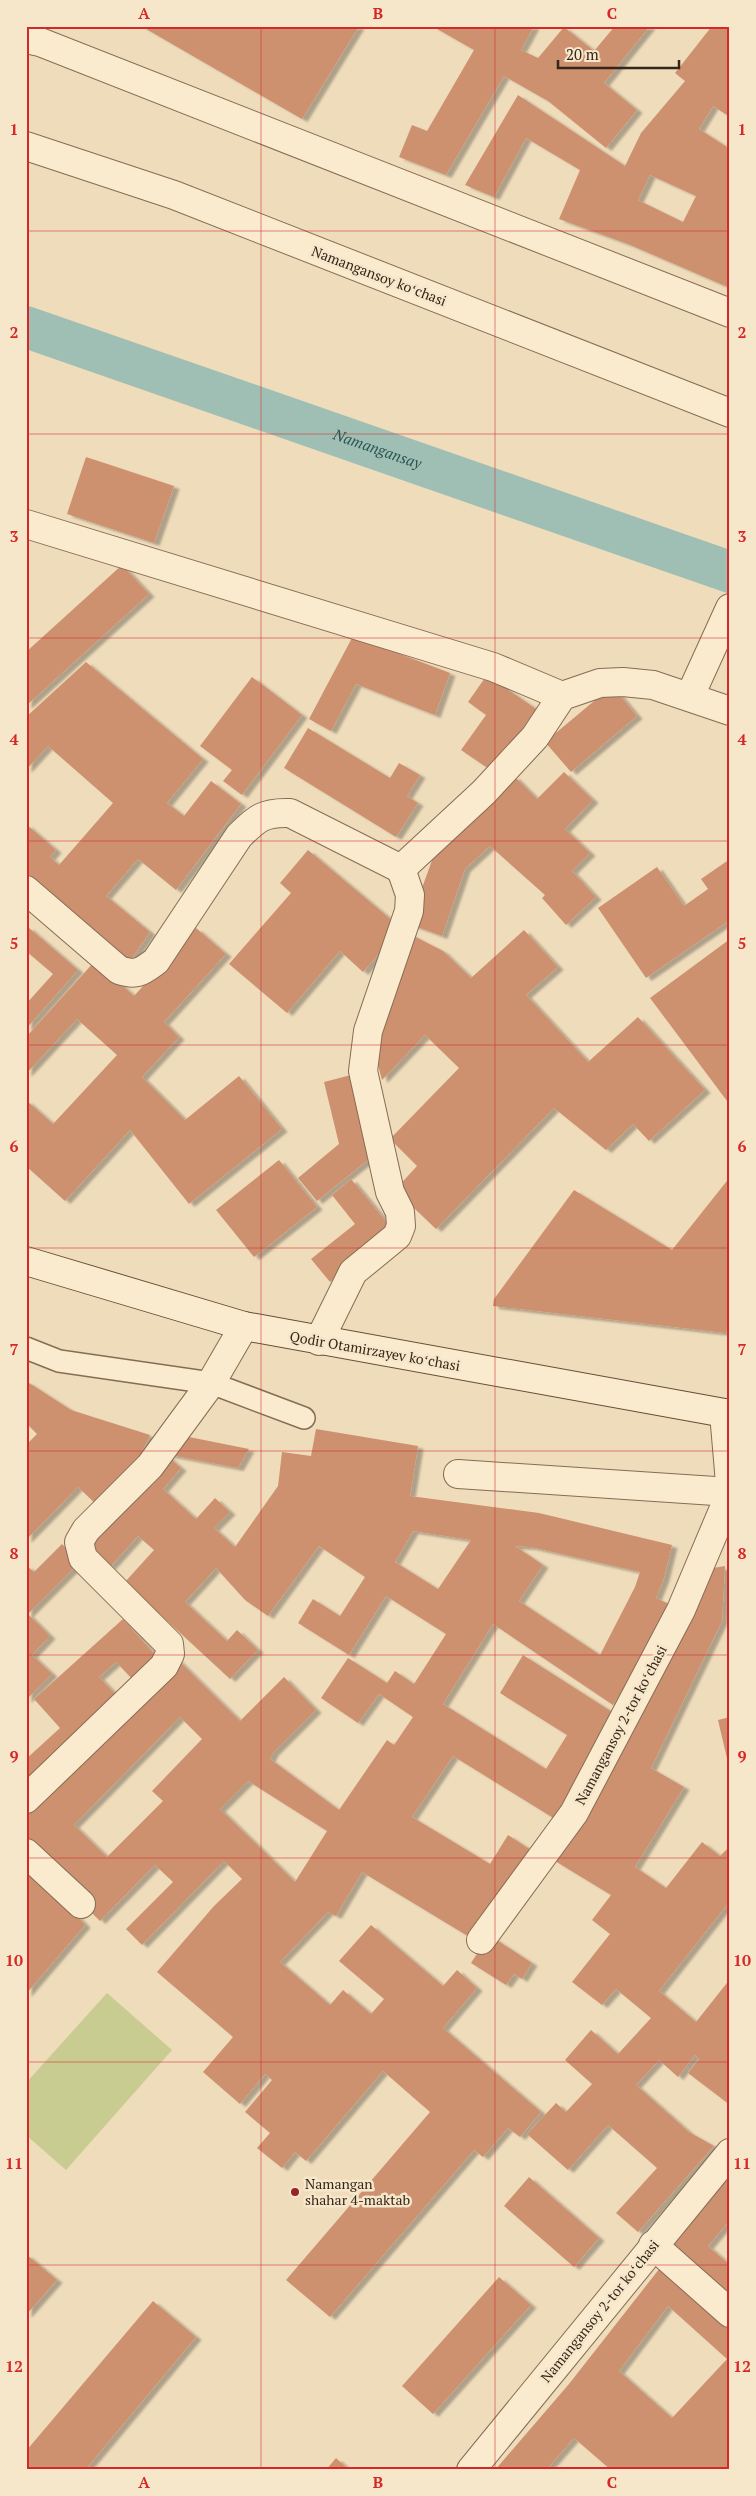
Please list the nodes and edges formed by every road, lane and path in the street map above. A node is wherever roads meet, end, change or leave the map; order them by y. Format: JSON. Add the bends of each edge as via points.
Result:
{"nodes":[{"id":1,"x":38,"y":36,"type":"edge"},
{"id":2,"x":26,"y":146,"type":"edge"},
{"id":3,"x":730,"y":313,"type":"edge"},
{"id":4,"x":730,"y":413,"type":"edge"},
{"id":5,"x":26,"y":524,"type":"edge"},
{"id":6,"x":730,"y":608,"type":"edge"},
{"id":7,"x":694,"y":690,"type":"junction"},
{"id":8,"x":562,"y":696,"type":"junction"},
{"id":9,"x":730,"y":711,"type":"edge"},
{"id":10,"x":401,"y":869,"type":"junction"},
{"id":11,"x":26,"y":890,"type":"edge"},
{"id":12,"x":26,"y":1261,"type":"edge"},
{"id":13,"x":244,"y":1326,"type":"junction"},
{"id":14,"x":319,"y":1341,"type":"junction"},
{"id":15,"x":26,"y":1348,"type":"edge"},
{"id":16,"x":211,"y":1383,"type":"junction"},
{"id":17,"x":727,"y":1413,"type":"edge"},
{"id":18,"x":304,"y":1418,"type":"dead end"},
{"id":19,"x":458,"y":1474,"type":"dead end"},
{"id":20,"x":730,"y":1483,"type":"edge"},
{"id":21,"x":730,"y":1493,"type":"edge"},
{"id":22,"x":26,"y":1799,"type":"edge"},
{"id":23,"x":26,"y":1853,"type":"edge"},
{"id":24,"x":81,"y":1904,"type":"dead end"},
{"id":25,"x":481,"y":1940,"type":"dead end"},
{"id":26,"x":730,"y":2153,"type":"edge"},
{"id":27,"x":653,"y":2245,"type":"junction"},
{"id":28,"x":730,"y":2313,"type":"edge"},
{"id":29,"x":471,"y":2470,"type":"edge"}],
"edges":[{"from":1,"to":3,"type":"street"},
{"from":2,"to":4,"type":"street","name":"Namangansoy koʻchasi","via":[[174,195]]},
{"from":5,"to":8,"type":"street","via":[[493,667]]},
{"from":6,"to":7,"type":"street"},
{"from":7,"to":8,"type":"street","via":[[623,682],[600,684]]},
{"from":7,"to":9,"type":"street"},
{"from":8,"to":10,"type":"street","via":[[535,737],[484,792]]},
{"from":10,"to":11,"type":"street","via":[[290,813],[273,812],[256,819],[239,836],[156,961],[132,974],[119,970]]},
{"from":10,"to":14,"type":"street","via":[[410,895],[408,911],[368,1031],[363,1071],[390,1192],[400,1212],[402,1226],[396,1236],[354,1272]]},
{"from":12,"to":13,"type":"street","name":"Qodir Otamirzayev koʻchasi"},
{"from":13,"to":14,"type":"street","name":"Qodir Otamirzayev koʻchasi"},
{"from":13,"to":16,"type":"street"},
{"from":14,"to":17,"type":"street","name":"Qodir Otamirzayev koʻchasi"},
{"from":15,"to":16,"type":"lane","via":[[59,1361]]},
{"from":16,"to":18,"type":"lane"},
{"from":16,"to":22,"type":"street","via":[[150,1466],[86,1530],[79,1542],[83,1558],[169,1644],[170,1654],[164,1666]]},
{"from":17,"to":20,"type":"street"},
{"from":19,"to":21,"type":"street"},
{"from":21,"to":25,"type":"street","name":"Namangansoy 2-tor koʻchasi","via":[[681,1610],[574,1813]]},
{"from":23,"to":24,"type":"street"},
{"from":26,"to":27,"type":"street","name":"Namangansoy 2-tor koʻchasi"},
{"from":27,"to":28,"type":"street"},
{"from":27,"to":29,"type":"street","name":"Namangansoy 2-tor koʻchasi"}]}
